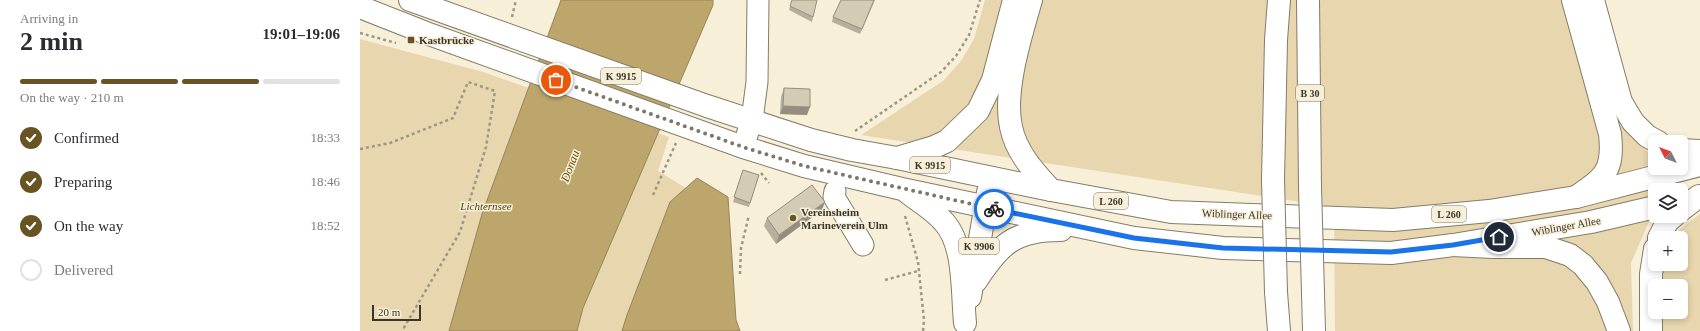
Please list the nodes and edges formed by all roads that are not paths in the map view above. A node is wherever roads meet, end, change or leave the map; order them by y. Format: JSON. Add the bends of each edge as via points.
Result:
{"nodes":[{"id":1,"x":410,"y":0,"type":"edge"},
{"id":2,"x":758,"y":0,"type":"edge"},
{"id":3,"x":1014,"y":0,"type":"edge"},
{"id":4,"x":1031,"y":0,"type":"edge"},
{"id":5,"x":1269,"y":0,"type":"edge"},
{"id":6,"x":1279,"y":0,"type":"edge"},
{"id":7,"x":1308,"y":0,"type":"edge"},
{"id":8,"x":1573,"y":0,"type":"edge"},
{"id":9,"x":1593,"y":0,"type":"edge"},
{"id":10,"x":360,"y":7,"type":"edge"},
{"id":11,"x":1276,"y":40,"type":"junction"},
{"id":12,"x":752,"y":120,"type":"junction"},
{"id":13,"x":1648,"y":137,"type":"edge"},
{"id":14,"x":743,"y":147,"type":"junction"},
{"id":15,"x":1688,"y":150,"type":"edge"},
{"id":16,"x":1700,"y":151,"type":"edge"},
{"id":17,"x":897,"y":158,"type":"junction"},
{"id":18,"x":1700,"y":164,"type":"edge"},
{"id":19,"x":991,"y":178,"type":"junction"},
{"id":20,"x":902,"y":189,"type":"junction"},
{"id":21,"x":1052,"y":190,"type":"junction"},
{"id":22,"x":835,"y":191,"type":"dead end"},
{"id":23,"x":1576,"y":197,"type":"junction"},
{"id":24,"x":985,"y":207,"type":"junction"},
{"id":25,"x":1648,"y":209,"type":"edge"},
{"id":26,"x":1089,"y":230,"type":"junction"},
{"id":27,"x":863,"y":245,"type":"dead end"},
{"id":28,"x":1453,"y":245,"type":"junction"},
{"id":29,"x":1651,"y":271,"type":"edge"},
{"id":30,"x":973,"y":285,"type":"junction"},
{"id":31,"x":965,"y":327,"type":"edge"},
{"id":32,"x":1278,"y":331,"type":"edge"},
{"id":33,"x":1314,"y":331,"type":"edge"},
{"id":34,"x":1618,"y":331,"type":"edge"},
{"id":35,"x":1651,"y":331,"type":"edge"}],
"edges":[{"from":1,"to":12,"type":"main road","number":"K 9915","via":[[535,46]]},
{"from":2,"to":12,"type":"street","via":[[757,82]]},
{"from":3,"to":17,"type":"main road","via":[[994,80],[978,111],[947,140],[934,147]]},
{"from":4,"to":21,"type":"main road","via":[[1015,60],[1010,100],[1011,126],[1023,156]]},
{"from":5,"to":11,"type":"main road"},
{"from":6,"to":11,"type":"main road"},
{"from":7,"to":33,"type":"main road","number":"B 30","bridge":true},
{"from":8,"to":23,"type":"main road","via":[[1610,134],[1612,152],[1603,176]]},
{"from":9,"to":13,"type":"main road","via":[[1621,102],[1633,122]]},
{"from":10,"to":14,"type":"main road","name":"Wiblinger Allee","number":"K 9915"},
{"from":11,"to":32,"type":"main road","bridge":true,"via":[[1273,180]]},
{"from":12,"to":14,"type":"street"},
{"from":12,"to":17,"type":"main road","name":"Wiblinger Allee","number":"K 9915","via":[[811,140]]},
{"from":14,"to":20,"type":"main road","name":"Wiblinger Allee","number":"K 9915","via":[[804,166]]},
{"from":15,"to":16,"type":"main road"},
{"from":17,"to":19,"type":"main road","name":"Wiblinger Allee","number":"K 9915"},
{"from":18,"to":23,"type":"main road","name":"Wiblinger Allee","number":"L 260"},
{"from":19,"to":21,"type":"main road","name":"Wiblinger Allee","number":"K 9915"},
{"from":19,"to":24,"type":"main road","number":"K 9906"},
{"from":20,"to":24,"type":"main road","name":"Wiblinger Allee","number":"K 9915"},
{"from":20,"to":31,"type":"main road","via":[[944,222],[954,237],[959,255]]},
{"from":21,"to":23,"type":"main road","name":"Wiblinger Allee","number":"L 260","via":[[1171,212],[1393,220],[1489,211]]},
{"from":22,"to":27,"type":"street","via":[[834,197]]},
{"from":24,"to":26,"type":"main road","name":"Wiblinger Allee","number":"K 9915"},
{"from":24,"to":30,"type":"main road","number":"K 9906"},
{"from":25,"to":28,"type":"main road","name":"Wiblinger Allee","via":[[1591,222]]},
{"from":26,"to":28,"type":"main road","name":"Wiblinger Allee","via":[[1230,249],[1391,252]]},
{"from":26,"to":30,"type":"main road","via":[[1048,230],[1025,234],[1014,239],[998,250]]},
{"from":28,"to":34,"type":"main road","via":[[1546,247],[1570,255],[1583,265],[1597,282],[1608,302]]},
{"from":29,"to":35,"type":"main road"},
{"from":30,"to":31,"type":"main road"}]}
